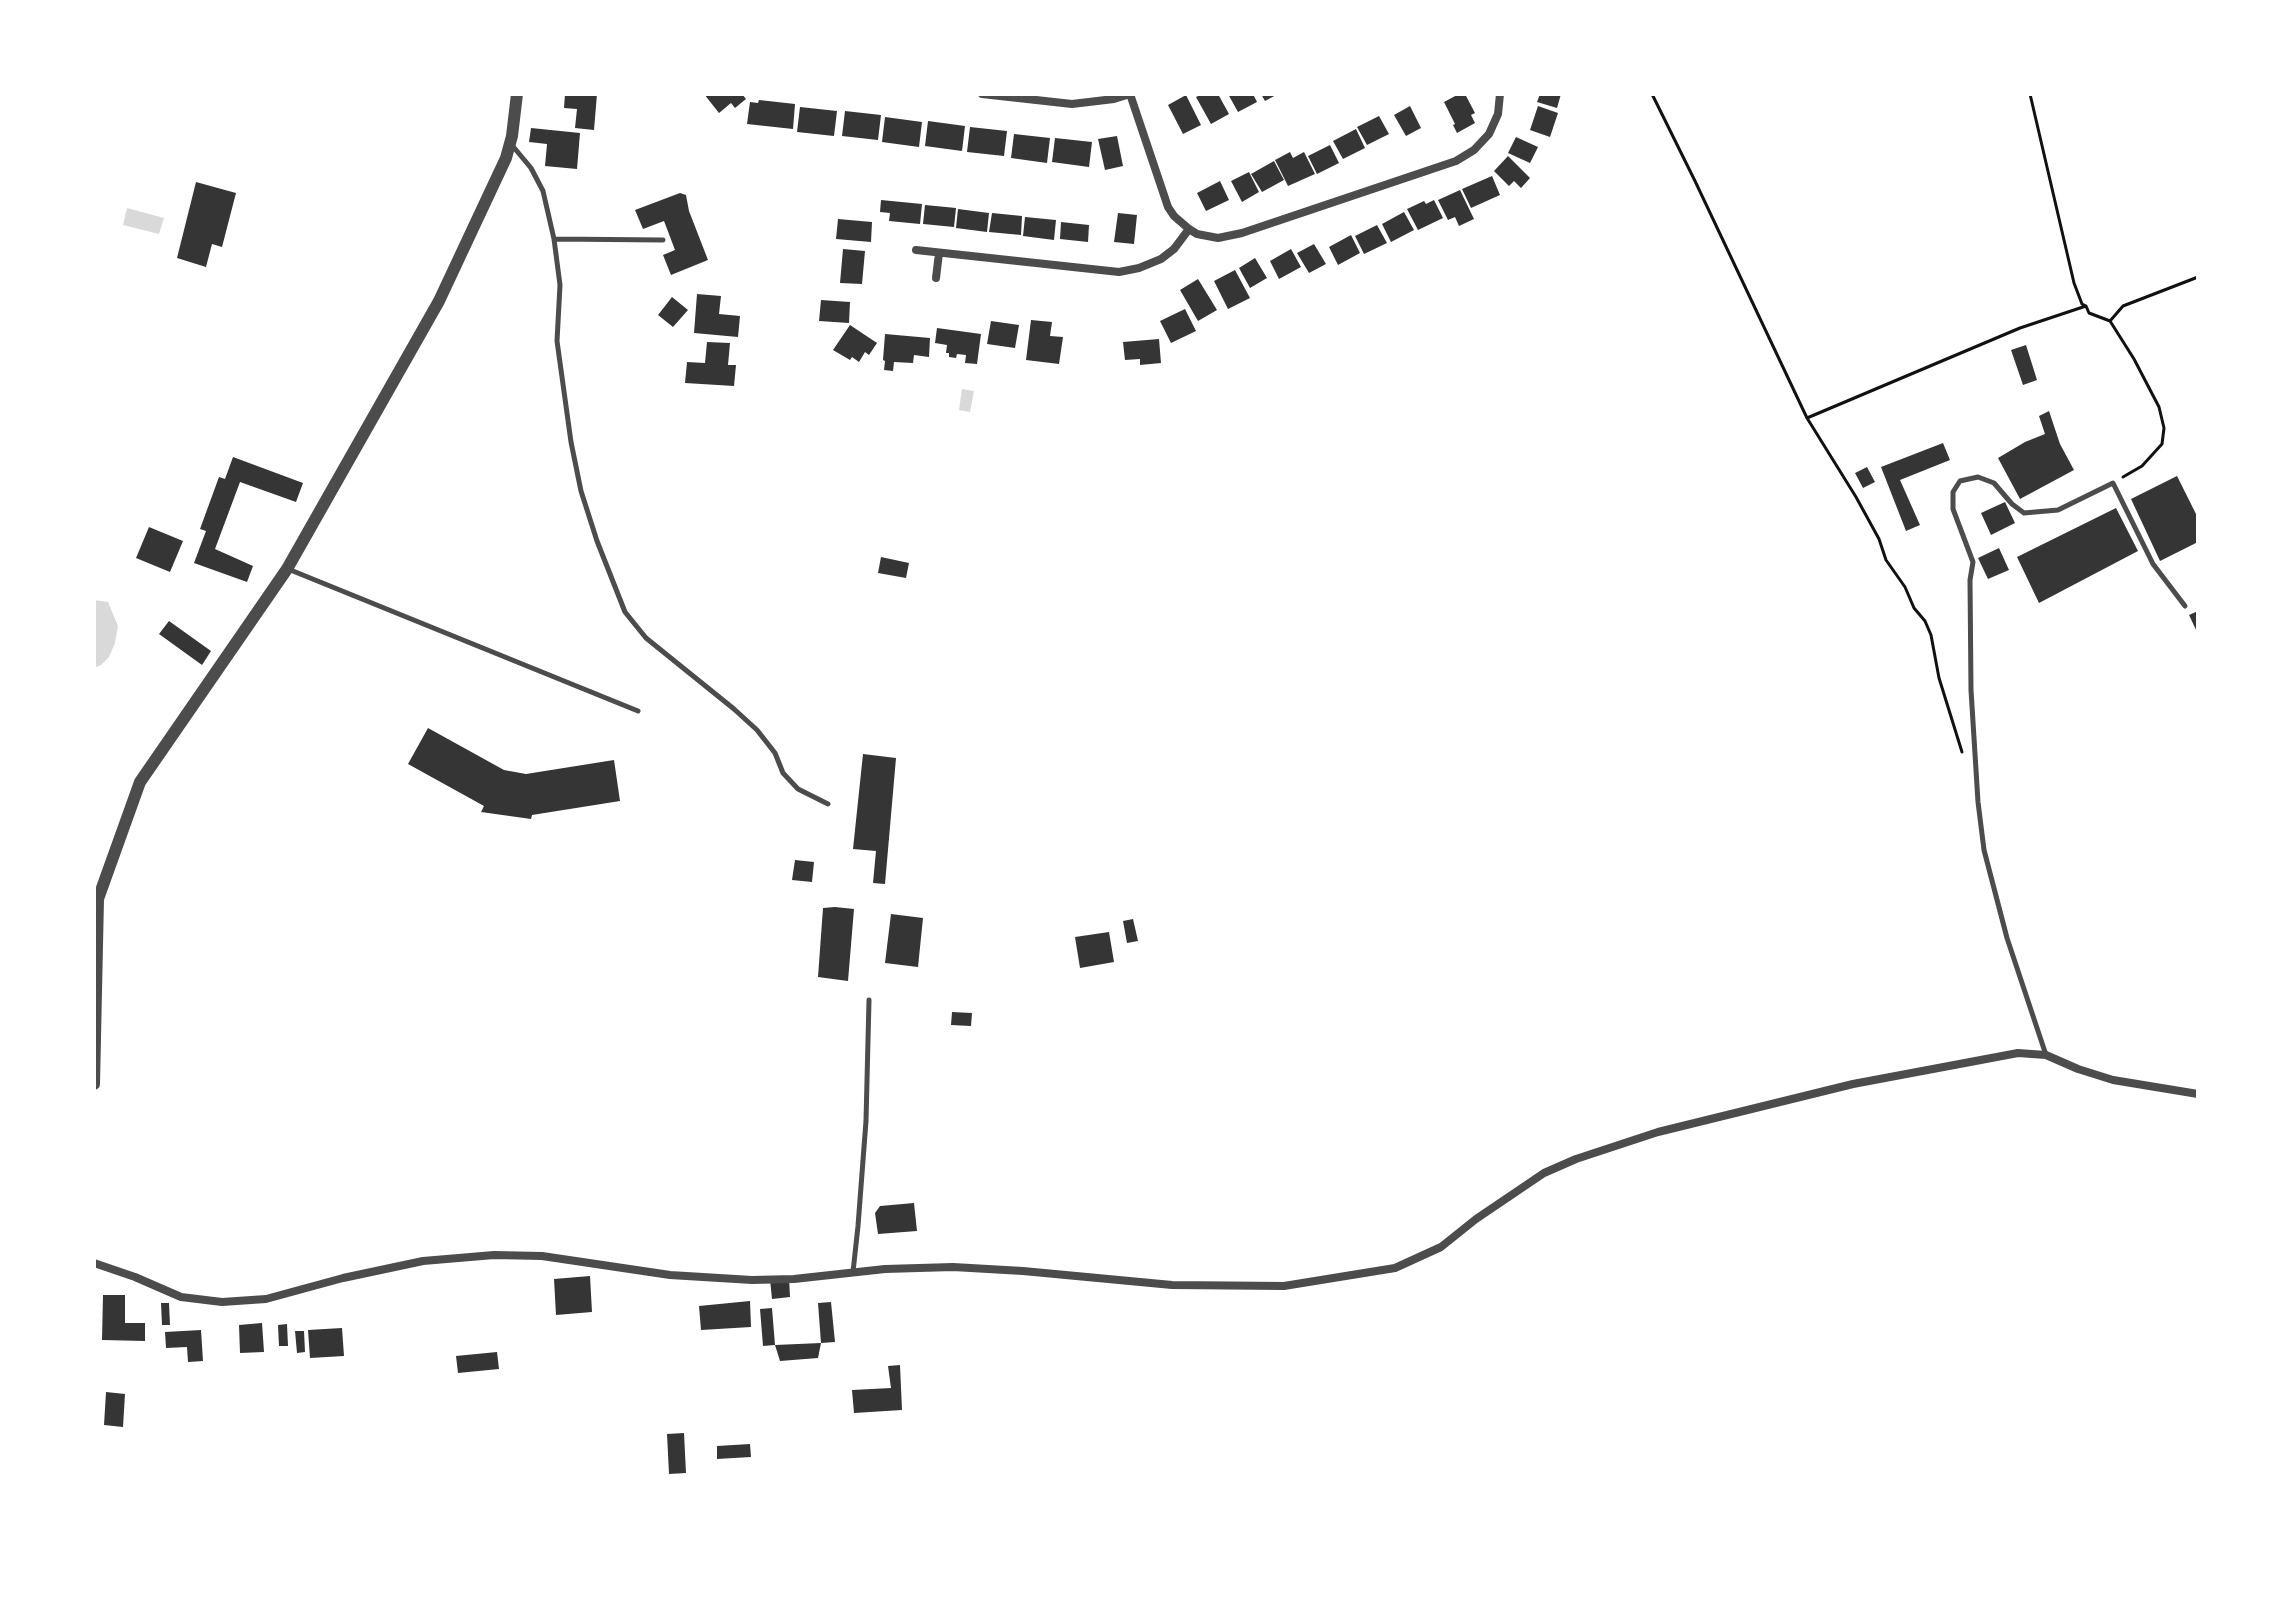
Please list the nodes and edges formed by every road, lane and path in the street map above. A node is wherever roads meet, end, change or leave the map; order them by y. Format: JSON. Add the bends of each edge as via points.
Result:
{"nodes":[{"id":1,"x":517,"y":94,"type":"edge"},
{"id":2,"x":982,"y":94,"type":"edge"},
{"id":3,"x":1130,"y":94,"type":"edge"},
{"id":4,"x":1500,"y":94,"type":"edge"},
{"id":5,"x":1652,"y":94,"type":"edge"},
{"id":6,"x":2030,"y":94,"type":"edge"},
{"id":7,"x":511,"y":143,"type":"junction"},
{"id":8,"x":1189,"y":229,"type":"junction"},
{"id":9,"x":554,"y":239,"type":"junction"},
{"id":10,"x":663,"y":240,"type":"dead end"},
{"id":11,"x":916,"y":250,"type":"dead end"},
{"id":12,"x":939,"y":253,"type":"junction"},
{"id":13,"x":2198,"y":277,"type":"edge"},
{"id":14,"x":936,"y":278,"type":"dead end"},
{"id":15,"x":2086,"y":306,"type":"junction"},
{"id":16,"x":2110,"y":321,"type":"junction"},
{"id":17,"x":1807,"y":418,"type":"junction"},
{"id":18,"x":2113,"y":483,"type":"junction"},
{"id":19,"x":287,"y":569,"type":"junction"},
{"id":20,"x":2185,"y":606,"type":"dead end"},
{"id":21,"x":638,"y":711,"type":"dead end"},
{"id":22,"x":1977,"y":784,"type":"junction"},
{"id":23,"x":828,"y":804,"type":"dead end"},
{"id":24,"x":869,"y":1000,"type":"dead end"},
{"id":25,"x":2046,"y":1055,"type":"junction"},
{"id":26,"x":94,"y":1084,"type":"edge"},
{"id":27,"x":2198,"y":1094,"type":"edge"},
{"id":28,"x":94,"y":1263,"type":"edge"},
{"id":29,"x":853,"y":1273,"type":"junction"}],
"edges":[{"from":1,"to":7,"type":"street"},
{"from":2,"to":3,"type":"street","via":[[1072,104]]},
{"from":3,"to":8,"type":"street","via":[[1168,207]]},
{"from":4,"to":8,"type":"street","via":[[1489,134],[1456,161],[1229,237],[1208,237]]},
{"from":5,"to":17,"type":"path"},
{"from":6,"to":15,"type":"path","via":[[2074,283]]},
{"from":7,"to":9,"type":"lane","via":[[543,191]]},
{"from":7,"to":19,"type":"street","via":[[439,301]]},
{"from":8,"to":12,"type":"street","via":[[1161,259],[1119,272]]},
{"from":9,"to":10,"type":"lane"},
{"from":9,"to":23,"type":"lane","via":[[560,285],[557,341],[571,442],[593,529],[625,612],[646,638],[757,730],[798,789]]},
{"from":11,"to":12,"type":"street"},
{"from":12,"to":14,"type":"street"},
{"from":13,"to":16,"type":"path","via":[[2123,306]]},
{"from":15,"to":16,"type":"path","via":[[2089,313]]},
{"from":15,"to":17,"type":"path","via":[[2020,328]]},
{"from":16,"to":18,"type":"path","via":[[2159,407],[2164,428],[2154,455]]},
{"from":17,"to":22,"type":"path","via":[[1925,621],[1969,777]]},
{"from":18,"to":20,"type":"lane","via":[[2153,564]]},
{"from":18,"to":22,"type":"lane","via":[[2058,510],[2024,513],[1994,483],[1978,477],[1960,481],[1953,492],[1953,509],[1973,562],[1971,690]]},
{"from":19,"to":21,"type":"lane"},
{"from":19,"to":26,"type":"street","via":[[140,782],[98,899]]},
{"from":22,"to":25,"type":"lane","via":[[1984,850]]},
{"from":24,"to":29,"type":"lane","via":[[866,1121]]},
{"from":25,"to":27,"type":"street","via":[[2113,1080]]},
{"from":25,"to":29,"type":"street","via":[[2018,1053],[1853,1084],[1658,1132],[1544,1173],[1441,1247],[1395,1268],[1284,1286],[1172,1285],[953,1267]]},
{"from":28,"to":29,"type":"street","via":[[181,1297],[222,1302],[266,1299],[423,1261],[494,1255],[752,1280]]}]}
